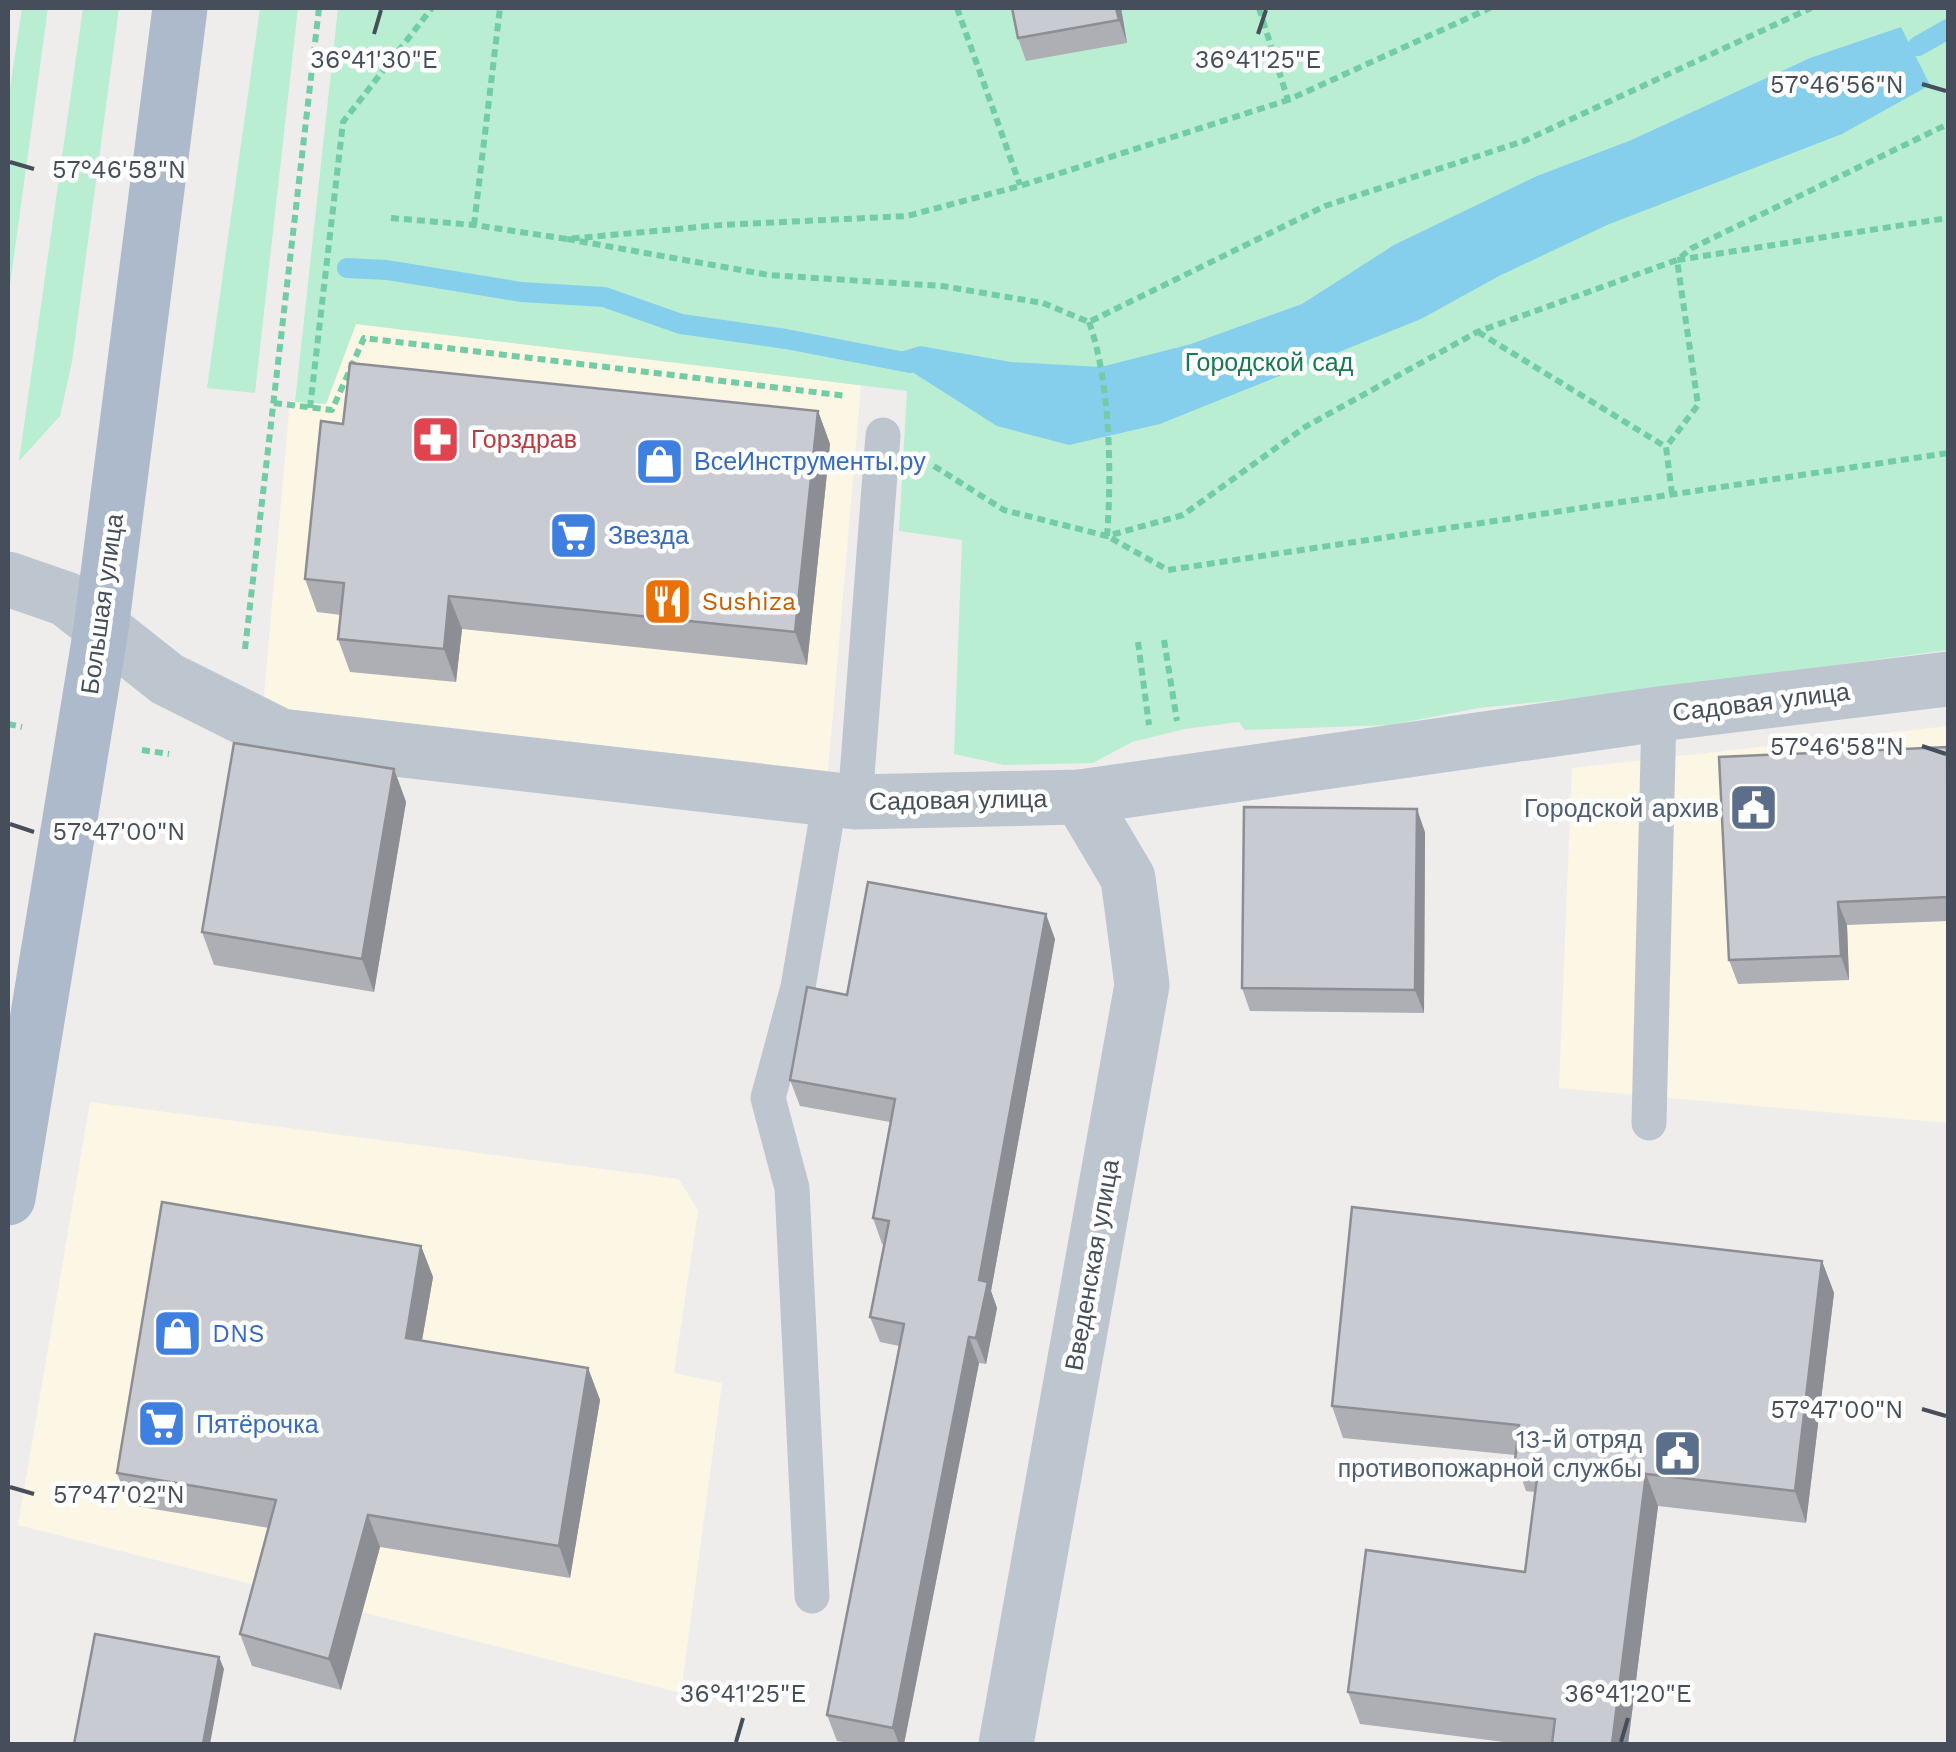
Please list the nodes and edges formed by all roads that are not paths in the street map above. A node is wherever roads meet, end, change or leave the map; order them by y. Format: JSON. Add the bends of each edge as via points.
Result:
{"nodes":[{"id":1,"x":180,"y":8,"type":"edge"},
{"id":2,"x":883,"y":435,"type":"road end"},
{"id":3,"x":8,"y":579,"type":"edge"},
{"id":4,"x":101,"y":629,"type":"junction"},
{"id":5,"x":1948,"y":679,"type":"edge"},
{"id":6,"x":1659,"y":714,"type":"junction"},
{"id":7,"x":1080,"y":797,"type":"junction"},
{"id":8,"x":843,"y":801,"type":"junction"},
{"id":9,"x":1648,"y":1123,"type":"dead end"},
{"id":10,"x":8,"y":1198,"type":"edge"},
{"id":11,"x":812,"y":1596,"type":"dead end"},
{"id":12,"x":1006,"y":1744,"type":"edge"}],
"edges":[{"from":1,"to":4,"type":"main road","name":"Большая улица"},
{"from":2,"to":8,"type":"lane"},
{"from":3,"to":4,"type":"street","name":"Садовая улица","via":[[66,599]]},
{"from":4,"to":8,"type":"street","name":"Садовая улица","via":[[167,678],[281,736]]},
{"from":4,"to":10,"type":"main road","name":"Большая улица"},
{"from":5,"to":6,"type":"street","name":"Садовая улица"},
{"from":6,"to":7,"type":"street","name":"Садовая улица"},
{"from":6,"to":9,"type":"lane"},
{"from":7,"to":8,"type":"street","name":"Садовая улица"},
{"from":7,"to":12,"type":"street","name":"Введенская улица","via":[[1128,878],[1142,985]]},
{"from":8,"to":11,"type":"lane","via":[[768,1098],[792,1188]]}]}
